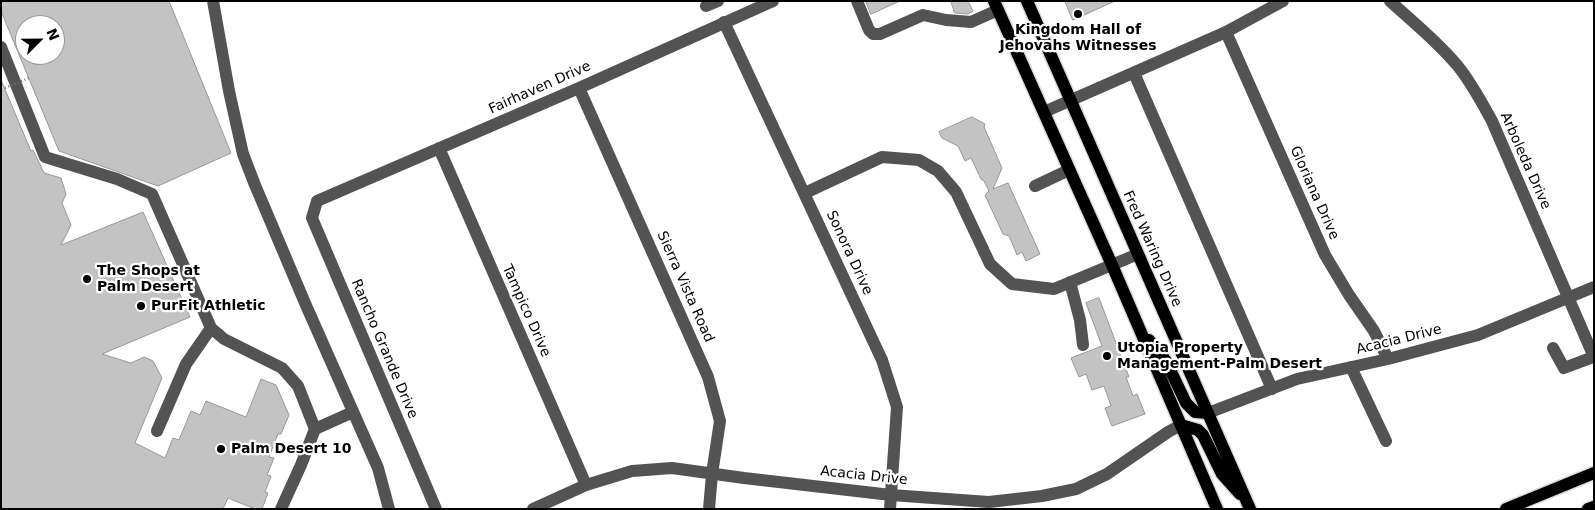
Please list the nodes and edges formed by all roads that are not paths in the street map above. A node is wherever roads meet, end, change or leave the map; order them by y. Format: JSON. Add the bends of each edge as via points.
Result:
{"nodes":[{"id":1,"x":213,"y":1,"type":"edge"},
{"id":2,"x":773,"y":1,"type":"edge"},
{"id":3,"x":857,"y":1,"type":"edge"},
{"id":4,"x":1027,"y":1,"type":"edge"},
{"id":5,"x":1283,"y":1,"type":"edge"},
{"id":6,"x":1390,"y":1,"type":"edge"},
{"id":7,"x":996,"y":6,"type":"edge"},
{"id":8,"x":724,"y":22,"type":"junction"},
{"id":9,"x":1226,"y":32,"type":"junction"},
{"id":10,"x":1,"y":47,"type":"edge"},
{"id":11,"x":1134,"y":73,"type":"junction"},
{"id":12,"x":579,"y":88,"type":"junction"},
{"id":13,"x":1070,"y":100,"type":"junction"},
{"id":14,"x":1044,"y":112,"type":"junction"},
{"id":15,"x":439,"y":148,"type":"junction"},
{"id":16,"x":1069,"y":170,"type":"junction"},
{"id":17,"x":1035,"y":186,"type":"dead end"},
{"id":18,"x":805,"y":193,"type":"junction"},
{"id":19,"x":318,"y":201,"type":"joint"},
{"id":20,"x":1138,"y":254,"type":"junction"},
{"id":21,"x":1112,"y":265,"type":"junction"},
{"id":22,"x":1070,"y":282,"type":"junction"},
{"id":23,"x":1594,"y":287,"type":"edge"},
{"id":24,"x":1568,"y":298,"type":"junction"},
{"id":25,"x":1139,"y":327,"type":"junction"},
{"id":26,"x":211,"y":328,"type":"junction"},
{"id":27,"x":1083,"y":344,"type":"dead end"},
{"id":28,"x":1553,"y":348,"type":"dead end"},
{"id":29,"x":1594,"y":357,"type":"edge"},
{"id":30,"x":1388,"y":359,"type":"junction"},
{"id":31,"x":1351,"y":367,"type":"junction"},
{"id":32,"x":1272,"y":389,"type":"junction"},
{"id":33,"x":353,"y":412,"type":"junction"},
{"id":34,"x":1208,"y":413,"type":"junction"},
{"id":35,"x":1181,"y":426,"type":"junction"},
{"id":36,"x":315,"y":429,"type":"junction"},
{"id":37,"x":157,"y":431,"type":"dead end"},
{"id":38,"x":1386,"y":441,"type":"dead end"},
{"id":39,"x":1594,"y":473,"type":"edge"},
{"id":40,"x":712,"y":474,"type":"junction"},
{"id":41,"x":586,"y":485,"type":"junction"},
{"id":42,"x":892,"y":495,"type":"junction"},
{"id":43,"x":1248,"y":504,"type":"edge"},
{"id":44,"x":1594,"y":506,"type":"edge"},
{"id":45,"x":281,"y":509,"type":"edge"},
{"id":46,"x":389,"y":509,"type":"edge"},
{"id":47,"x":436,"y":509,"type":"edge"},
{"id":48,"x":533,"y":509,"type":"edge"},
{"id":49,"x":709,"y":509,"type":"edge"},
{"id":50,"x":890,"y":509,"type":"edge"},
{"id":51,"x":1217,"y":509,"type":"edge"},
{"id":52,"x":1506,"y":509,"type":"edge"},
{"id":53,"x":1588,"y":509,"type":"edge"}],
"edges":[{"from":1,"to":33,"type":"street","via":[[243,154]]},
{"from":2,"to":8,"type":"street","name":"Fairhaven Drive"},
{"from":3,"to":7,"type":"street","via":[[869,30],[874,34],[923,16],[971,22]]},
{"from":4,"to":13,"type":"main road","name":"Fred Waring Drive"},
{"from":5,"to":9,"type":"street"},
{"from":6,"to":24,"type":"street","name":"Arboleda Drive","via":[[1434,41],[1476,92],[1492,120]]},
{"from":7,"to":14,"type":"main road"},
{"from":8,"to":12,"type":"street","name":"Fairhaven Drive"},
{"from":8,"to":18,"type":"street","name":"Sonora Drive"},
{"from":9,"to":11,"type":"street"},
{"from":9,"to":30,"type":"street","name":"Gloriana Drive","via":[[1325,255],[1374,331]]},
{"from":10,"to":26,"type":"street","via":[[45,157],[117,179],[152,194]]},
{"from":11,"to":13,"type":"street"},
{"from":11,"to":32,"type":"street"},
{"from":12,"to":15,"type":"street","name":"Fairhaven Drive"},
{"from":12,"to":40,"type":"street","name":"Sierra Vista Road","via":[[708,377],[720,422]]},
{"from":13,"to":14,"type":"street"},
{"from":13,"to":20,"type":"main road","name":"Fred Waring Drive"},
{"from":14,"to":16,"type":"main road"},
{"from":15,"to":19,"type":"street","name":"Fairhaven Drive"},
{"from":15,"to":41,"type":"street","name":"Tampico Drive"},
{"from":16,"to":17,"type":"street"},
{"from":16,"to":21,"type":"main road"},
{"from":18,"to":22,"type":"street","via":[[882,157],[919,160],[938,171],[956,192],[990,264],[1012,284],[1054,289]]},
{"from":18,"to":42,"type":"street","name":"Sonora Drive","via":[[882,360],[897,407]]},
{"from":19,"to":47,"type":"street","name":"Rancho Grande Drive","via":[[312,218]]},
{"from":20,"to":21,"type":"street"},
{"from":20,"to":34,"type":"main road","name":"Fred Waring Drive"},
{"from":21,"to":22,"type":"street"},
{"from":21,"to":25,"type":"main road"},
{"from":22,"to":27,"type":"street"},
{"from":23,"to":24,"type":"street","name":"Acacia Drive"},
{"from":24,"to":29,"type":"street","name":"Arboleda Drive"},
{"from":24,"to":30,"type":"street","name":"Acacia Drive","via":[[1478,335]]},
{"from":25,"to":34,"type":"main road","via":[[1166,361],[1186,403],[1195,412]]},
{"from":25,"to":35,"type":"main road"},
{"from":26,"to":36,"type":"street","via":[[224,339],[282,368],[298,386]]},
{"from":26,"to":37,"type":"street","via":[[186,364]]},
{"from":28,"to":29,"type":"street","via":[[1564,368]]},
{"from":30,"to":31,"type":"street","name":"Acacia Drive"},
{"from":31,"to":32,"type":"street","name":"Acacia Drive","via":[[1297,379]]},
{"from":31,"to":38,"type":"street"},
{"from":32,"to":34,"type":"street","name":"Acacia Drive"},
{"from":33,"to":36,"type":"street"},
{"from":33,"to":46,"type":"street","via":[[378,468]]},
{"from":34,"to":43,"type":"main road","name":"Fred Waring Drive"},
{"from":35,"to":42,"type":"street","name":"Acacia Drive","via":[[1107,474],[1076,489],[989,502]]},
{"from":35,"to":43,"type":"main road","via":[[1198,430],[1203,435],[1222,474]]},
{"from":35,"to":51,"type":"main road"},
{"from":36,"to":45,"type":"street"},
{"from":39,"to":52,"type":"main road"},
{"from":40,"to":41,"type":"street","name":"Acacia Drive","via":[[672,468],[632,471]]},
{"from":40,"to":42,"type":"street","name":"Acacia Drive"},
{"from":40,"to":49,"type":"street","name":"Sierra Vista Road"},
{"from":41,"to":48,"type":"street","name":"Acacia Drive"},
{"from":42,"to":50,"type":"street","name":"Sonora Drive"},
{"from":44,"to":53,"type":"main road"}]}
